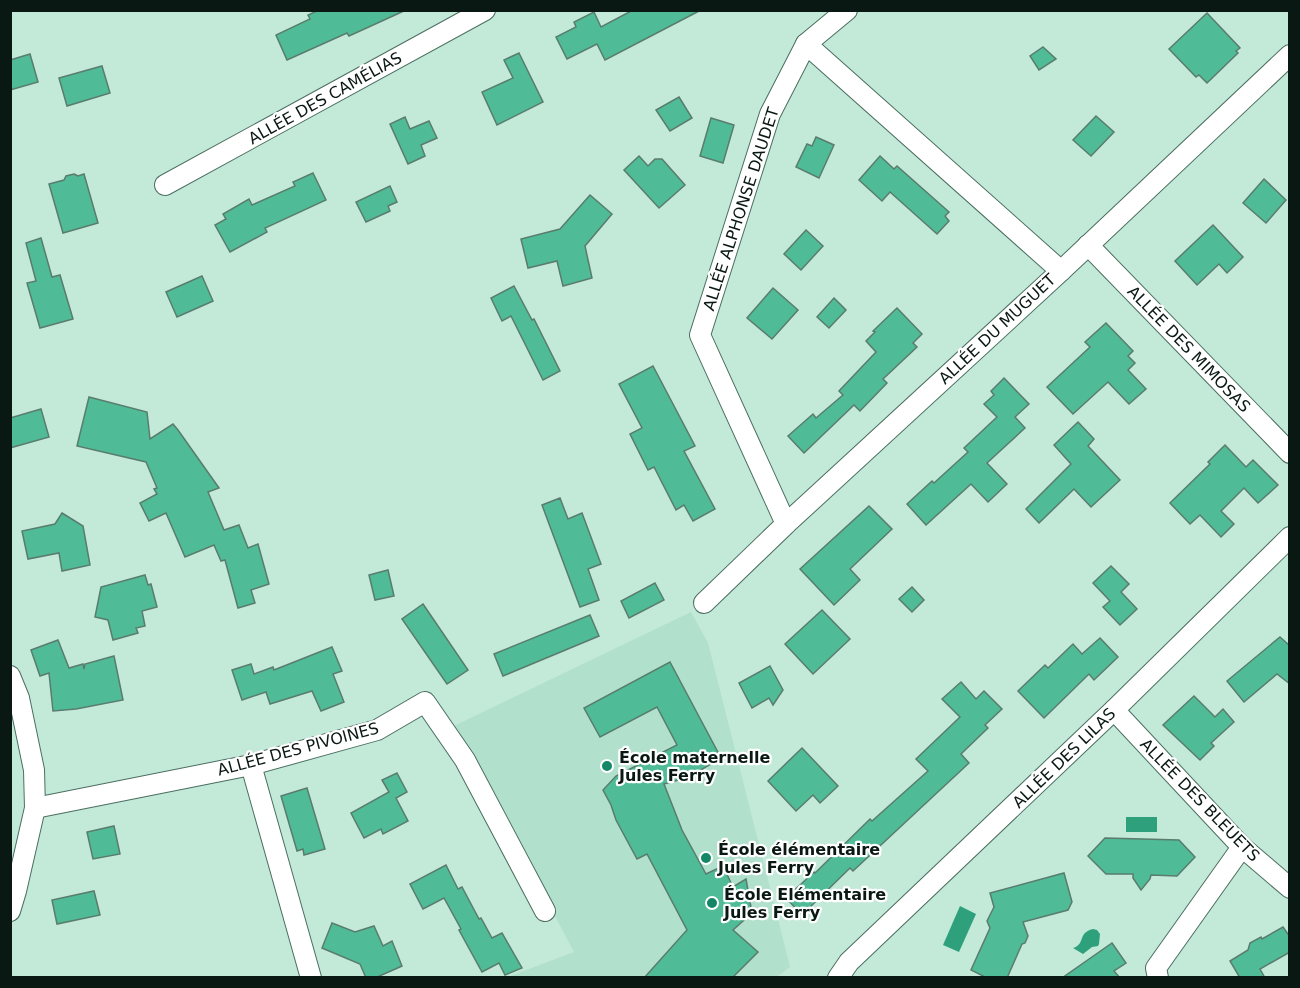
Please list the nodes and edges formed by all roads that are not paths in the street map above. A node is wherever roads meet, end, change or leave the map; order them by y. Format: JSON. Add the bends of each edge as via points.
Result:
{"nodes":[{"id":1,"x":485,"y":10,"type":"edge"},
{"id":2,"x":847,"y":10,"type":"edge"},
{"id":3,"x":806,"y":44,"type":"junction"},
{"id":4,"x":1290,"y":55,"type":"edge"},
{"id":5,"x":165,"y":185,"type":"dead end"},
{"id":6,"x":1088,"y":245,"type":"junction"},
{"id":7,"x":1061,"y":271,"type":"junction"},
{"id":8,"x":1290,"y":453,"type":"edge"},
{"id":9,"x":786,"y":524,"type":"junction"},
{"id":10,"x":1290,"y":537,"type":"edge"},
{"id":11,"x":704,"y":603,"type":"dead end"},
{"id":12,"x":10,"y":676,"type":"edge"},
{"id":13,"x":1114,"y":710,"type":"junction"},
{"id":14,"x":251,"y":765,"type":"junction"},
{"id":15,"x":35,"y":808,"type":"junction"},
{"id":16,"x":1242,"y":847,"type":"junction"},
{"id":17,"x":1290,"y":888,"type":"edge"},
{"id":18,"x":14,"y":890,"type":"edge"},
{"id":19,"x":10,"y":911,"type":"edge"},
{"id":20,"x":545,"y":912,"type":"dead end"},
{"id":21,"x":311,"y":978,"type":"edge"},
{"id":22,"x":838,"y":978,"type":"edge"},
{"id":23,"x":1158,"y":978,"type":"edge"}],
"edges":[{"from":1,"to":5,"type":"street","name":"ALLÉE DES CAMÉLIAS"},
{"from":2,"to":3,"type":"street"},
{"from":3,"to":7,"type":"street"},
{"from":3,"to":9,"type":"street","name":"ALLÉE ALPHONSE DAUDET","via":[[770,114],[700,335]]},
{"from":4,"to":6,"type":"street","name":"ALLÉE DU MUGUET"},
{"from":6,"to":7,"type":"street","name":"ALLÉE DU MUGUET"},
{"from":6,"to":8,"type":"street","name":"ALLÉE DES MIMOSAS"},
{"from":7,"to":9,"type":"street","name":"ALLÉE DU MUGUET"},
{"from":9,"to":11,"type":"street","name":"ALLÉE DU MUGUET"},
{"from":10,"to":13,"type":"street","name":"ALLÉE DES LILAS"},
{"from":12,"to":15,"type":"street","via":[[19,698],[34,770]]},
{"from":13,"to":16,"type":"street","name":"ALLÉE DES BLEUETS"},
{"from":13,"to":22,"type":"street","name":"ALLÉE DES LILAS","via":[[849,962]]},
{"from":14,"to":15,"type":"street","name":"ALLÉE DES PIVOINES"},
{"from":14,"to":20,"type":"street","name":"ALLÉE DES PIVOINES","via":[[377,730],[425,702],[465,760]]},
{"from":14,"to":21,"type":"street"},
{"from":15,"to":18,"type":"street"},
{"from":16,"to":17,"type":"street","name":"ALLÉE DES BLEUETS"},
{"from":16,"to":23,"type":"street","via":[[1156,968]]},
{"from":18,"to":19,"type":"street"}]}
